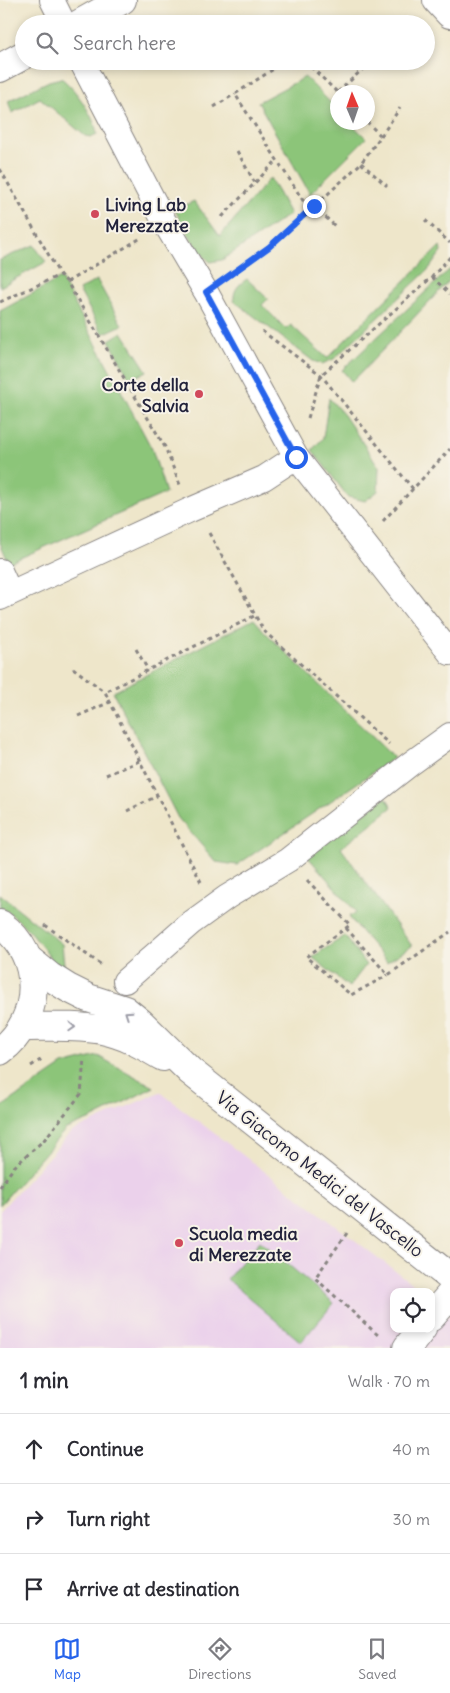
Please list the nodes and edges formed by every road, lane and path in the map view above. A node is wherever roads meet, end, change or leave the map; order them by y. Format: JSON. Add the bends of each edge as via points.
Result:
{"nodes":[{"id":1,"x":52,"y":0,"type":"edge"},
{"id":2,"x":122,"y":0,"type":"edge"},
{"id":3,"x":437,"y":0,"type":"edge"},
{"id":4,"x":450,"y":14,"type":"edge"},
{"id":5,"x":60,"y":15,"type":"edge"},
{"id":6,"x":95,"y":15,"type":"edge"},
{"id":7,"x":15,"y":60,"type":"edge"},
{"id":8,"x":0,"y":68,"type":"edge"},
{"id":9,"x":86,"y":70,"type":"edge"},
{"id":10,"x":272,"y":70,"type":"edge"},
{"id":11,"x":314,"y":70,"type":"edge"},
{"id":12,"x":362,"y":70,"type":"edge"},
{"id":13,"x":330,"y":85,"type":"edge"},
{"id":14,"x":346,"y":85,"type":"edge"},
{"id":15,"x":235,"y":94,"type":"junction"},
{"id":16,"x":214,"y":107,"type":"dead end"},
{"id":17,"x":400,"y":108,"type":"dead end"},
{"id":18,"x":375,"y":130,"type":"edge"},
{"id":19,"x":381,"y":136,"type":"junction"},
{"id":20,"x":237,"y":151,"type":"dead end"},
{"id":21,"x":277,"y":160,"type":"junction"},
{"id":22,"x":360,"y":163,"type":"junction"},
{"id":23,"x":0,"y":169,"type":"edge"},
{"id":24,"x":255,"y":184,"type":"junction"},
{"id":25,"x":387,"y":186,"type":"dead end"},
{"id":26,"x":314,"y":206,"type":"junction"},
{"id":27,"x":309,"y":210,"type":"junction"},
{"id":28,"x":222,"y":217,"type":"dead end"},
{"id":29,"x":425,"y":220,"type":"dead end"},
{"id":30,"x":165,"y":223,"type":"junction"},
{"id":31,"x":336,"y":227,"type":"dead end"},
{"id":32,"x":450,"y":243,"type":"edge"},
{"id":33,"x":450,"y":257,"type":"edge"},
{"id":34,"x":60,"y":274,"type":"junction"},
{"id":35,"x":432,"y":277,"type":"junction"},
{"id":36,"x":67,"y":282,"type":"junction"},
{"id":37,"x":206,"y":292,"type":"junction"},
{"id":38,"x":450,"y":294,"type":"edge"},
{"id":39,"x":0,"y":302,"type":"edge"},
{"id":40,"x":262,"y":331,"type":"dead end"},
{"id":41,"x":321,"y":375,"type":"junction"},
{"id":42,"x":450,"y":449,"type":"edge"},
{"id":43,"x":446,"y":453,"type":"junction"},
{"id":44,"x":296,"y":457,"type":"junction"},
{"id":45,"x":450,"y":458,"type":"edge"},
{"id":46,"x":413,"y":488,"type":"junction"},
{"id":47,"x":194,"y":508,"type":"junction"},
{"id":48,"x":364,"y":542,"type":"junction"},
{"id":49,"x":0,"y":571,"type":"edge"},
{"id":50,"x":5,"y":595,"type":"edge"},
{"id":51,"x":254,"y":616,"type":"junction"},
{"id":52,"x":136,"y":649,"type":"dead end"},
{"id":53,"x":450,"y":653,"type":"edge"},
{"id":54,"x":74,"y":668,"type":"dead end"},
{"id":55,"x":148,"y":670,"type":"junction"},
{"id":56,"x":105,"y":692,"type":"junction"},
{"id":57,"x":110,"y":702,"type":"junction"},
{"id":58,"x":78,"y":716,"type":"dead end"},
{"id":59,"x":450,"y":736,"type":"edge"},
{"id":60,"x":140,"y":761,"type":"junction"},
{"id":61,"x":410,"y":764,"type":"junction"},
{"id":62,"x":106,"y":775,"type":"dead end"},
{"id":63,"x":157,"y":796,"type":"junction"},
{"id":64,"x":127,"y":811,"type":"dead end"},
{"id":65,"x":288,"y":860,"type":"junction"},
{"id":66,"x":227,"y":897,"type":"junction"},
{"id":67,"x":0,"y":924,"type":"edge"},
{"id":68,"x":346,"y":928,"type":"junction"},
{"id":69,"x":450,"y":932,"type":"edge"},
{"id":70,"x":28,"y":959,"type":"junction"},
{"id":71,"x":388,"y":974,"type":"junction"},
{"id":72,"x":125,"y":981,"type":"dead end"},
{"id":73,"x":23,"y":1027,"type":"junction"},
{"id":74,"x":0,"y":1051,"type":"edge"},
{"id":75,"x":84,"y":1055,"type":"dead end"},
{"id":76,"x":190,"y":1071,"type":"junction"},
{"id":77,"x":0,"y":1187,"type":"edge"},
{"id":78,"x":345,"y":1236,"type":"dead end"},
{"id":79,"x":450,"y":1277,"type":"edge"},
{"id":80,"x":450,"y":1295,"type":"edge"},
{"id":81,"x":435,"y":1312,"type":"edge"},
{"id":82,"x":416,"y":1333,"type":"edge"},
{"id":83,"x":396,"y":1345,"type":"edge"}],
"edges":[{"from":1,"to":5,"type":"street"},
{"from":2,"to":6,"type":"street"},
{"from":3,"to":4,"type":"street"},
{"from":7,"to":8,"type":"street"},
{"from":9,"to":30,"type":"street"},
{"from":10,"to":15,"type":"path"},
{"from":11,"to":13,"type":"path"},
{"from":12,"to":14,"type":"path"},
{"from":15,"to":16,"type":"path"},
{"from":15,"to":21,"type":"path"},
{"from":17,"to":19,"type":"path"},
{"from":18,"to":19,"type":"path"},
{"from":19,"to":22,"type":"path"},
{"from":20,"to":24,"type":"path"},
{"from":21,"to":24,"type":"path"},
{"from":21,"to":27,"type":"path"},
{"from":22,"to":25,"type":"path"},
{"from":22,"to":26,"type":"path"},
{"from":23,"to":34,"type":"path"},
{"from":24,"to":28,"type":"path"},
{"from":26,"to":27,"type":"path"},
{"from":26,"to":31,"type":"path"},
{"from":27,"to":37,"type":"path","via":[[269,247]]},
{"from":29,"to":32,"type":"path"},
{"from":30,"to":36,"type":"path"},
{"from":30,"to":37,"type":"street"},
{"from":33,"to":35,"type":"path"},
{"from":34,"to":36,"type":"path"},
{"from":34,"to":39,"type":"path"},
{"from":35,"to":38,"type":"path"},
{"from":35,"to":41,"type":"path"},
{"from":36,"to":47,"type":"path","via":[[165,447]]},
{"from":37,"to":44,"type":"street"},
{"from":40,"to":41,"type":"path"},
{"from":41,"to":44,"type":"path"},
{"from":41,"to":46,"type":"path"},
{"from":42,"to":43,"type":"path"},
{"from":43,"to":45,"type":"path"},
{"from":43,"to":46,"type":"path"},
{"from":44,"to":47,"type":"street","via":[[264,478]]},
{"from":44,"to":48,"type":"street"},
{"from":46,"to":48,"type":"path"},
{"from":47,"to":50,"type":"street"},
{"from":47,"to":51,"type":"path"},
{"from":48,"to":53,"type":"street"},
{"from":49,"to":50,"type":"street"},
{"from":51,"to":55,"type":"path"},
{"from":51,"to":61,"type":"path","via":[[264,631]]},
{"from":52,"to":55,"type":"path"},
{"from":54,"to":56,"type":"path"},
{"from":55,"to":56,"type":"path"},
{"from":56,"to":57,"type":"path"},
{"from":57,"to":58,"type":"path"},
{"from":57,"to":60,"type":"path"},
{"from":59,"to":61,"type":"street"},
{"from":60,"to":62,"type":"path"},
{"from":60,"to":63,"type":"path"},
{"from":61,"to":65,"type":"street"},
{"from":63,"to":64,"type":"path"},
{"from":63,"to":66,"type":"path","via":[[202,885]]},
{"from":65,"to":66,"type":"street"},
{"from":65,"to":68,"type":"path","via":[[350,925]]},
{"from":66,"to":72,"type":"street","via":[[191,923]]},
{"from":67,"to":70,"type":"street","via":[[17,939]]},
{"from":68,"to":71,"type":"path"},
{"from":68,"to":71,"type":"path","via":[[306,956],[350,994]]},
{"from":69,"to":71,"type":"path"},
{"from":70,"to":73,"type":"street","via":[[34,992]]},
{"from":76,"to":70,"type":"street","name":"Via Giacomo Medici del Vascello","one_way":true,"via":[[125,1010],[68,988]]},
{"from":73,"to":74,"type":"street"},
{"from":73,"to":76,"type":"street","name":"Via Giacomo Medici del Vascello","one_way":true,"via":[[103,1030],[128,1038]]},
{"from":75,"to":77,"type":"path","via":[[81,1094]]},
{"from":76,"to":79,"type":"street","name":"Via Giacomo Medici del Vascello"},
{"from":78,"to":83,"type":"path","via":[[315,1278]]},
{"from":80,"to":81,"type":"street"},
{"from":82,"to":83,"type":"street"}]}
